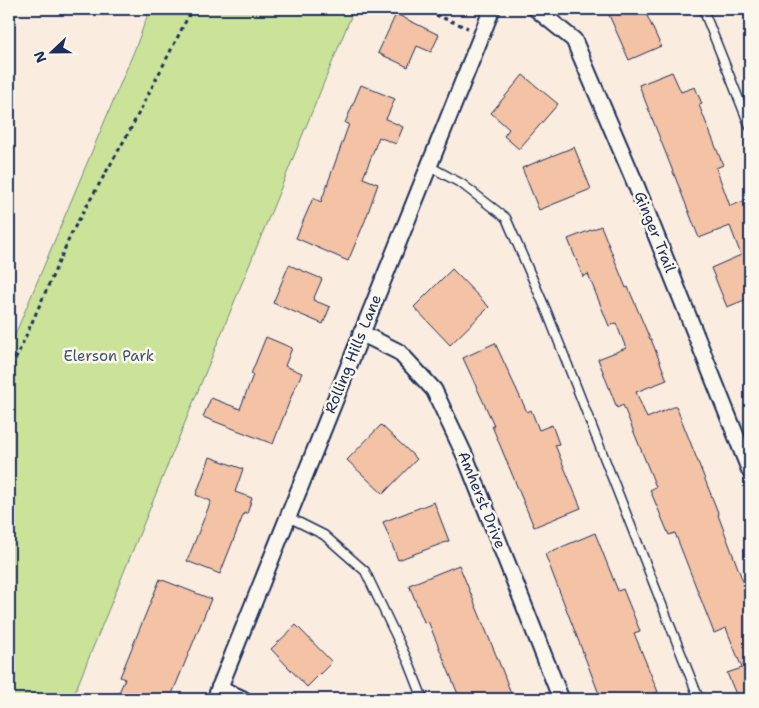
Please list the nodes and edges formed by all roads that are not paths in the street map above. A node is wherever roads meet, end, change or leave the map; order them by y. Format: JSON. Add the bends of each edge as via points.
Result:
{"nodes":[{"id":1,"x":492,"y":9,"type":"edge"},
{"id":2,"x":536,"y":9,"type":"edge"},
{"id":3,"x":703,"y":9,"type":"edge"},
{"id":4,"x":750,"y":127,"type":"edge"},
{"id":5,"x":429,"y":166,"type":"junction"},
{"id":6,"x":361,"y":333,"type":"junction"},
{"id":7,"x":750,"y":470,"type":"edge"},
{"id":8,"x":288,"y":517,"type":"junction"},
{"id":9,"x":217,"y":693,"type":"edge"},
{"id":10,"x":242,"y":699,"type":"edge"},
{"id":11,"x":423,"y":699,"type":"edge"},
{"id":12,"x":561,"y":699,"type":"edge"},
{"id":13,"x":699,"y":699,"type":"edge"}],
"edges":[{"from":1,"to":5,"type":"street","name":"Rolling Hills Lane"},
{"from":2,"to":7,"type":"street","name":"Ginger Trail","via":[[574,40],[640,194]]},
{"from":3,"to":4,"type":"lane"},
{"from":5,"to":6,"type":"street","name":"Rolling Hills Lane"},
{"from":5,"to":13,"type":"lane","via":[[462,184],[506,218],[547,312]]},
{"from":6,"to":8,"type":"street","name":"Rolling Hills Lane"},
{"from":6,"to":12,"type":"street","name":"Amherst Drive","via":[[400,352],[434,390],[464,456]]},
{"from":8,"to":9,"type":"street","name":"Rolling Hills Lane"},
{"from":8,"to":11,"type":"lane","via":[[324,535],[365,571]]},
{"from":9,"to":10,"type":"street"}]}
